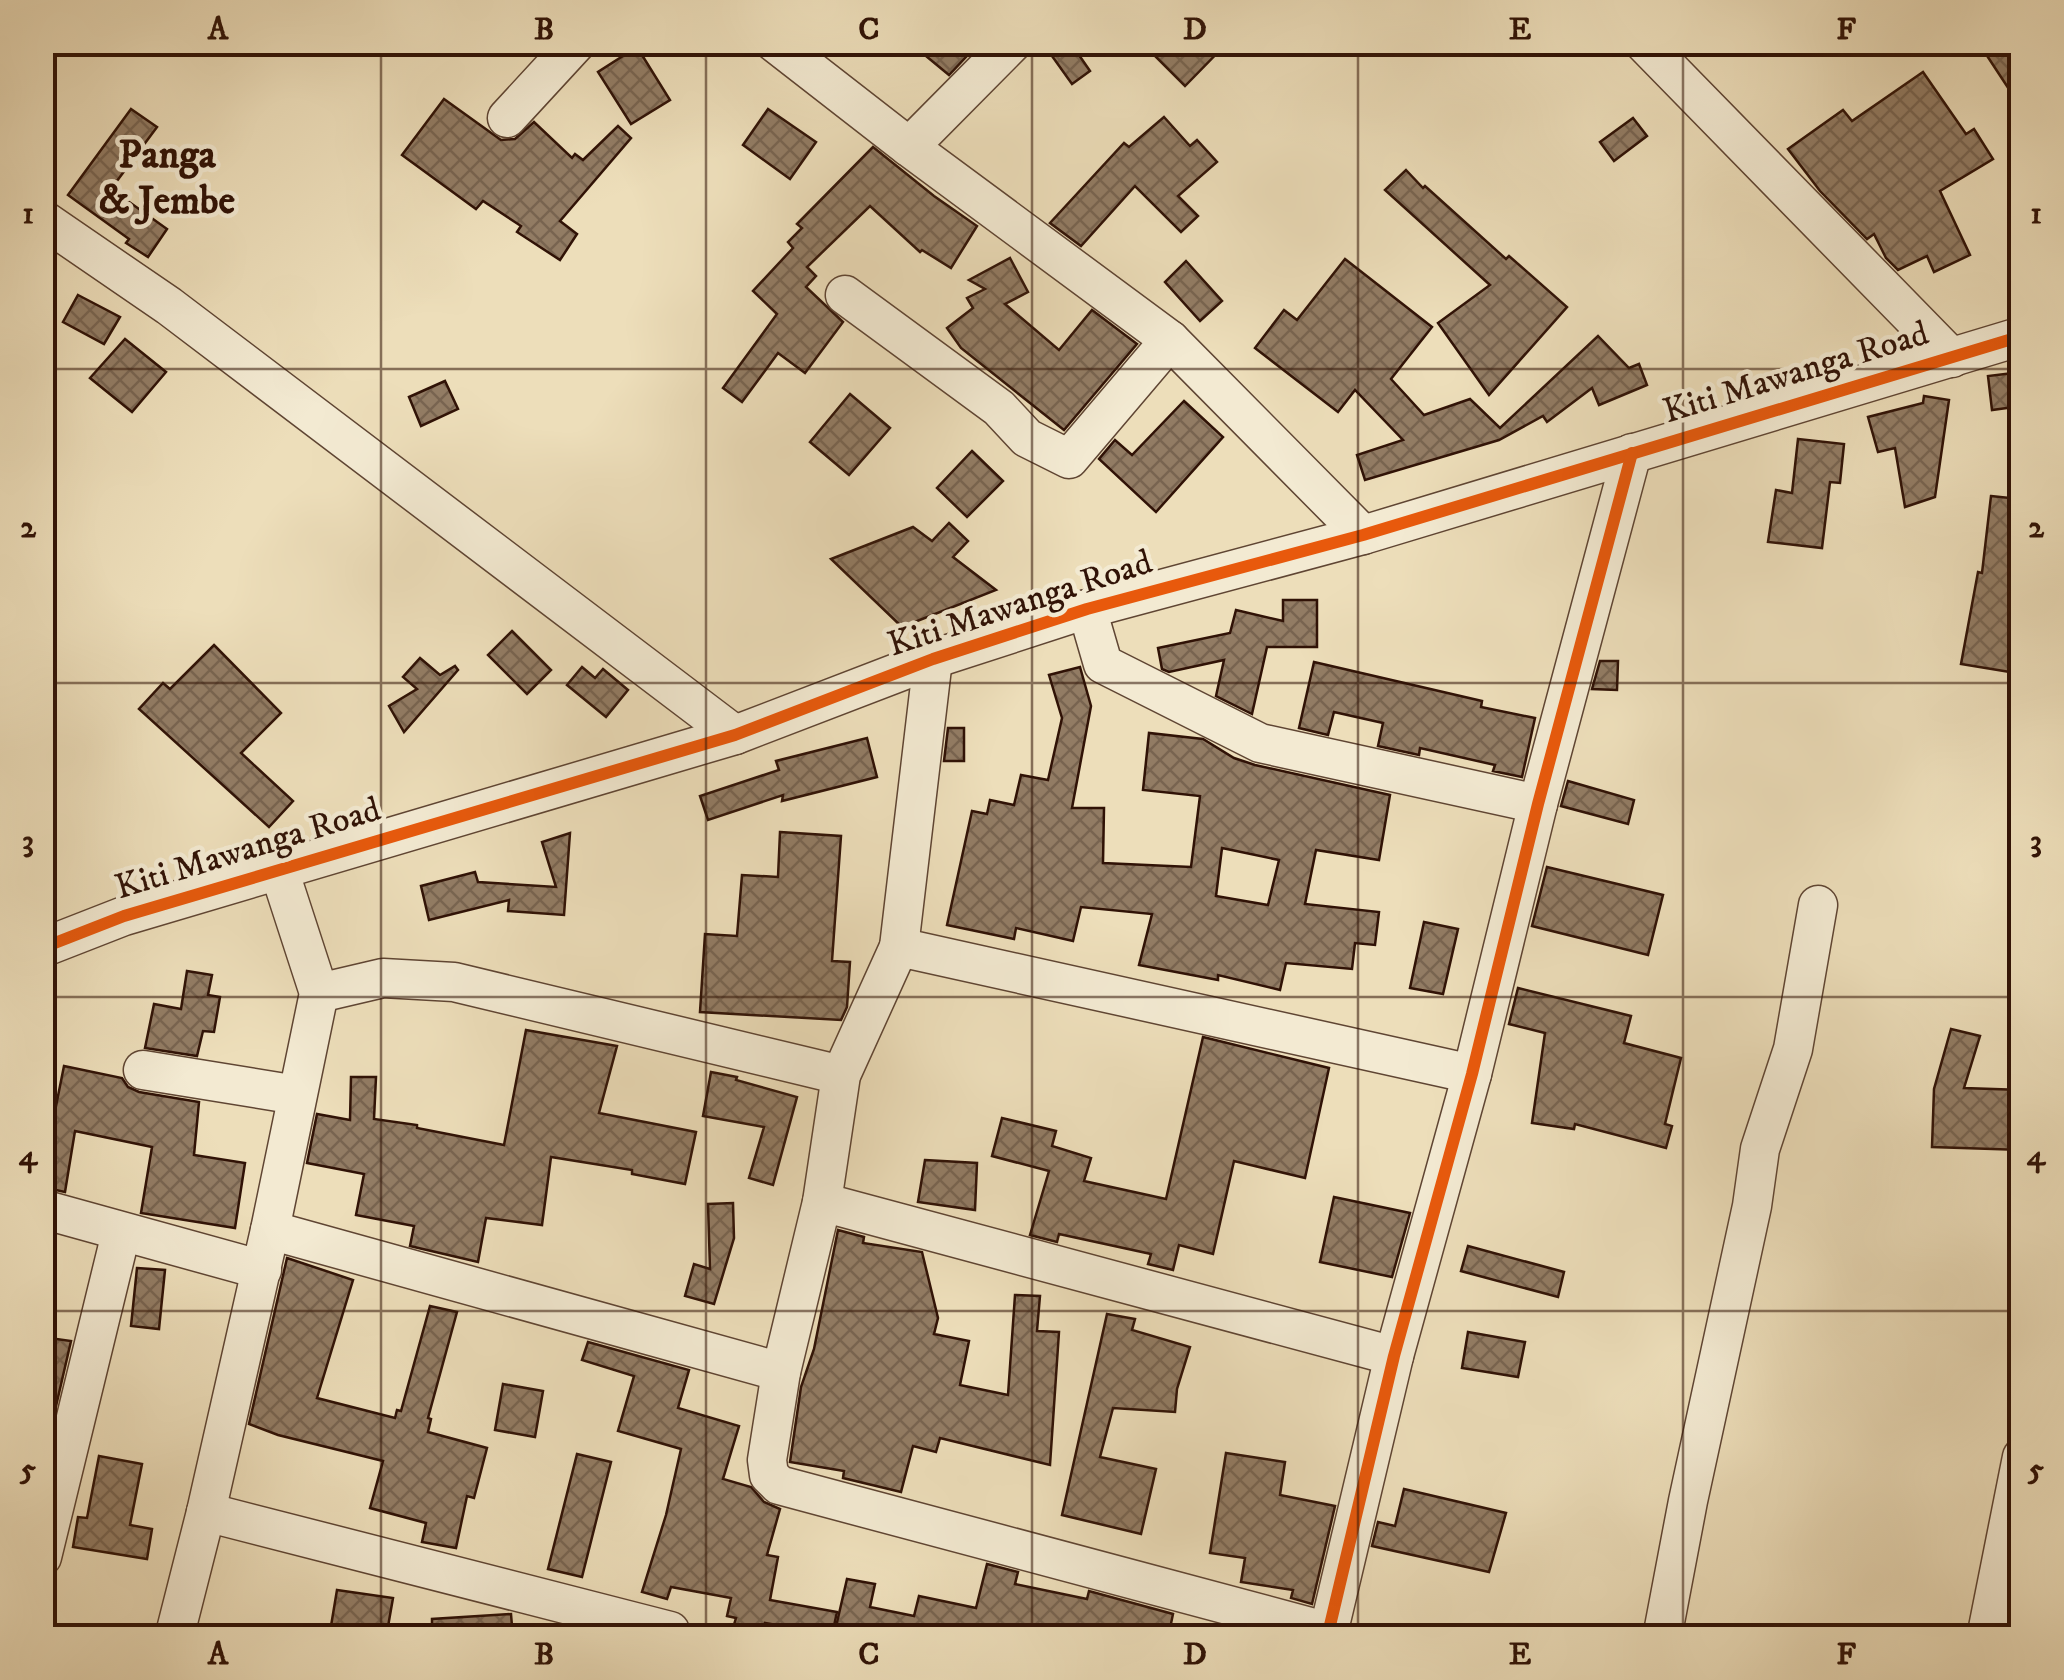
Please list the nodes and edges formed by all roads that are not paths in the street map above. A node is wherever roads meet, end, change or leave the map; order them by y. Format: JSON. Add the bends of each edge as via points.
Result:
{"nodes":[{"id":1,"x":578,"y":42,"type":"edge"},
{"id":2,"x":774,"y":42,"type":"edge"},
{"id":3,"x":1013,"y":42,"type":"edge"},
{"id":4,"x":1643,"y":42,"type":"edge"},
{"id":5,"x":507,"y":118,"type":"dead end"},
{"id":6,"x":908,"y":147,"type":"junction"},
{"id":7,"x":42,"y":220,"type":"edge"},
{"id":8,"x":845,"y":295,"type":"dead end"},
{"id":9,"x":2022,"y":336,"type":"edge"},
{"id":10,"x":1170,"y":340,"type":"junction"},
{"id":11,"x":1952,"y":358,"type":"junction"},
{"id":12,"x":1632,"y":453,"type":"junction"},
{"id":13,"x":1363,"y":535,"type":"junction"},
{"id":14,"x":1087,"y":609,"type":"junction"},
{"id":15,"x":932,"y":659,"type":"junction"},
{"id":16,"x":734,"y":736,"type":"junction"},
{"id":17,"x":1538,"y":804,"type":"junction"},
{"id":18,"x":279,"y":870,"type":"junction"},
{"id":19,"x":1818,"y":905,"type":"dead end"},
{"id":20,"x":898,"y":946,"type":"junction"},
{"id":21,"x":42,"y":948,"type":"edge"},
{"id":22,"x":318,"y":993,"type":"junction"},
{"id":23,"x":143,"y":1070,"type":"dead end"},
{"id":24,"x":1472,"y":1074,"type":"junction"},
{"id":25,"x":841,"y":1075,"type":"junction"},
{"id":26,"x":298,"y":1096,"type":"junction"},
{"id":27,"x":822,"y":1202,"type":"junction"},
{"id":28,"x":42,"y":1209,"type":"edge"},
{"id":29,"x":270,"y":1230,"type":"junction"},
{"id":30,"x":121,"y":1233,"type":"junction"},
{"id":31,"x":262,"y":1270,"type":"junction"},
{"id":32,"x":1394,"y":1356,"type":"junction"},
{"id":33,"x":780,"y":1372,"type":"junction"},
{"id":34,"x":2022,"y":1457,"type":"edge"},
{"id":35,"x":206,"y":1512,"type":"junction"},
{"id":36,"x":42,"y":1558,"type":"edge"},
{"id":37,"x":670,"y":1631,"type":"dead end"},
{"id":38,"x":1328,"y":1634,"type":"edge"},
{"id":39,"x":174,"y":1638,"type":"edge"},
{"id":40,"x":1662,"y":1638,"type":"edge"},
{"id":41,"x":1986,"y":1638,"type":"edge"}],
"edges":[{"from":1,"to":5,"type":"street"},
{"from":2,"to":6,"type":"street"},
{"from":3,"to":6,"type":"street"},
{"from":4,"to":11,"type":"street"},
{"from":6,"to":10,"type":"street"},
{"from":7,"to":16,"type":"street","via":[[169,306]]},
{"from":8,"to":10,"type":"street","via":[[999,408],[1027,438],[1069,459]]},
{"from":9,"to":11,"type":"street","name":"Kiti Mawanga Road"},
{"from":10,"to":13,"type":"street"},
{"from":11,"to":12,"type":"street","name":"Kiti Mawanga Road"},
{"from":12,"to":13,"type":"street","name":"Kiti Mawanga Road"},
{"from":12,"to":17,"type":"street"},
{"from":13,"to":14,"type":"street","name":"Kiti Mawanga Road"},
{"from":14,"to":15,"type":"street","name":"Kiti Mawanga Road"},
{"from":14,"to":17,"type":"street","via":[[1103,664],[1260,743]]},
{"from":15,"to":16,"type":"street","name":"Kiti Mawanga Road"},
{"from":15,"to":20,"type":"street"},
{"from":16,"to":18,"type":"street","name":"Kiti Mawanga Road"},
{"from":17,"to":24,"type":"street"},
{"from":18,"to":21,"type":"street","name":"Kiti Mawanga Road"},
{"from":18,"to":22,"type":"street"},
{"from":19,"to":40,"type":"street","via":[[1792,1048],[1760,1149]]},
{"from":20,"to":24,"type":"street"},
{"from":20,"to":25,"type":"street"},
{"from":22,"to":25,"type":"street","via":[[383,978],[454,982]]},
{"from":22,"to":26,"type":"street"},
{"from":23,"to":26,"type":"street"},
{"from":24,"to":32,"type":"street"},
{"from":25,"to":27,"type":"street"},
{"from":26,"to":29,"type":"street"},
{"from":27,"to":32,"type":"street"},
{"from":27,"to":33,"type":"street"},
{"from":28,"to":30,"type":"street"},
{"from":29,"to":31,"type":"street"},
{"from":29,"to":33,"type":"street"},
{"from":30,"to":31,"type":"street"},
{"from":30,"to":36,"type":"street"},
{"from":31,"to":35,"type":"street"},
{"from":32,"to":38,"type":"street"},
{"from":33,"to":38,"type":"street","via":[[767,1460],[769,1476],[779,1485]]},
{"from":34,"to":41,"type":"street"},
{"from":35,"to":37,"type":"street"},
{"from":35,"to":39,"type":"street"}]}
